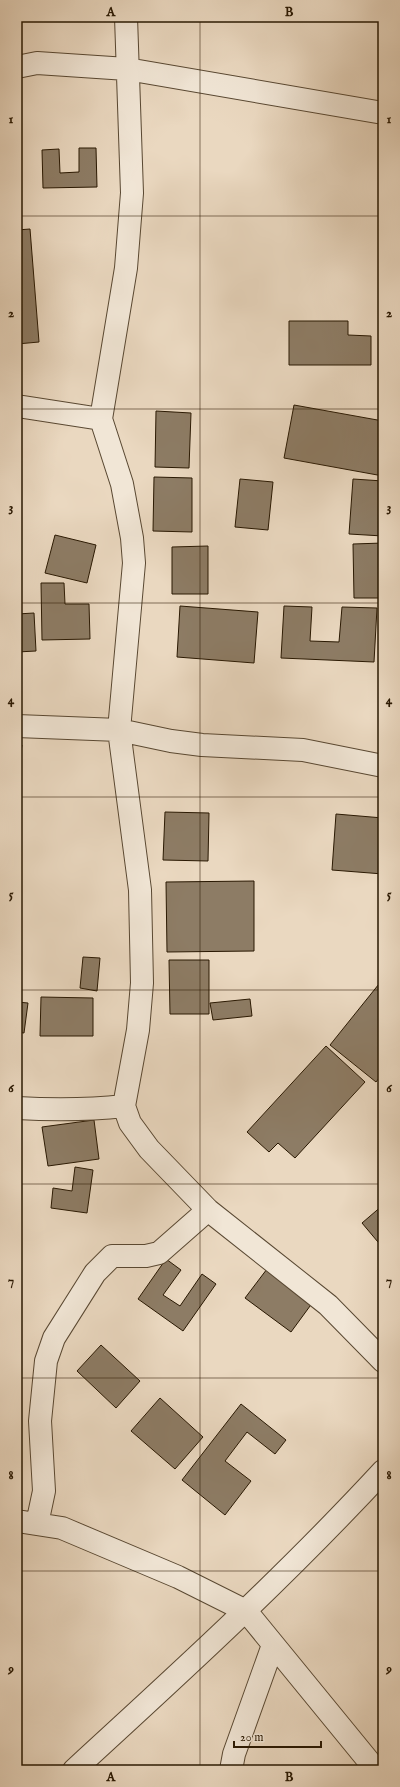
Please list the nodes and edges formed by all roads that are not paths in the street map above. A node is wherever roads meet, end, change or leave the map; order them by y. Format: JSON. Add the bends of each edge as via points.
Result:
{"nodes":[{"id":1,"x":126,"y":17,"type":"edge"},
{"id":2,"x":17,"y":67,"type":"edge"},
{"id":3,"x":127,"y":69,"type":"junction"},
{"id":4,"x":383,"y":113,"type":"edge"},
{"id":5,"x":17,"y":406,"type":"edge"},
{"id":6,"x":101,"y":419,"type":"junction"},
{"id":7,"x":17,"y":726,"type":"edge"},
{"id":8,"x":119,"y":730,"type":"junction"},
{"id":9,"x":383,"y":766,"type":"edge"},
{"id":10,"x":124,"y":1106,"type":"junction"},
{"id":11,"x":17,"y":1108,"type":"edge"},
{"id":12,"x":208,"y":1210,"type":"junction"},
{"id":13,"x":383,"y":1361,"type":"edge"},
{"id":14,"x":383,"y":1470,"type":"edge"},
{"id":15,"x":27,"y":1522,"type":"edge"},
{"id":16,"x":246,"y":1611,"type":"junction"},
{"id":17,"x":273,"y":1645,"type":"junction"},
{"id":18,"x":74,"y":1770,"type":"edge"},
{"id":19,"x":231,"y":1770,"type":"edge"},
{"id":20,"x":376,"y":1770,"type":"edge"}],
"edges":[{"from":1,"to":3,"type":"street"},
{"from":2,"to":3,"type":"street","via":[[37,63]]},
{"from":3,"to":4,"type":"street"},
{"from":3,"to":6,"type":"street","via":[[132,193],[127,260]]},
{"from":5,"to":6,"type":"street"},
{"from":6,"to":8,"type":"street","via":[[122,484],[134,563]]},
{"from":7,"to":8,"type":"street"},
{"from":8,"to":9,"type":"street","via":[[202,745],[303,750]]},
{"from":8,"to":10,"type":"street","via":[[140,890],[142,936],[138,1030]]},
{"from":10,"to":11,"type":"street","via":[[92,1109]]},
{"from":10,"to":12,"type":"street","via":[[130,1123],[149,1149]]},
{"from":12,"to":13,"type":"street","via":[[328,1305]]},
{"from":12,"to":15,"type":"street","via":[[159,1253],[146,1256],[112,1256],[95,1273],[54,1338],[46,1361],[41,1403],[44,1491]]},
{"from":14,"to":16,"type":"street","via":[[345,1512]]},
{"from":15,"to":16,"type":"street","via":[[70,1531],[178,1577]]},
{"from":16,"to":17,"type":"street"},
{"from":16,"to":18,"type":"street"},
{"from":17,"to":19,"type":"street","via":[[234,1754]]},
{"from":17,"to":20,"type":"street"}]}
